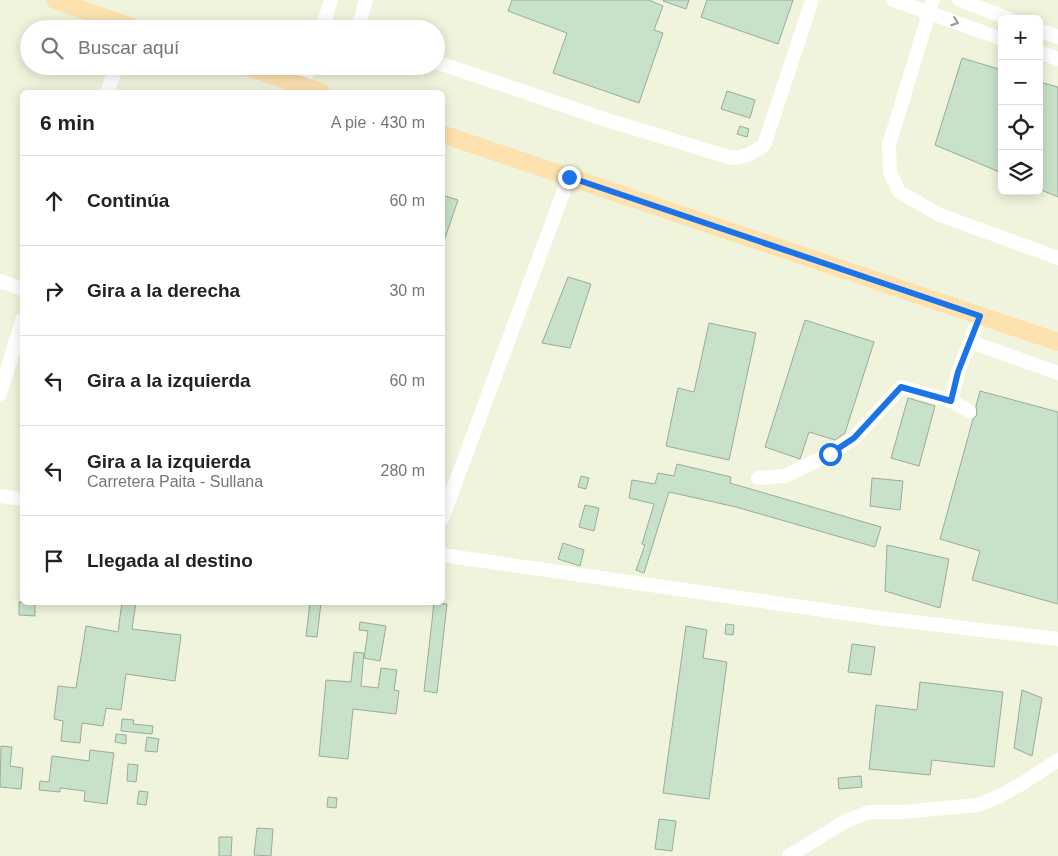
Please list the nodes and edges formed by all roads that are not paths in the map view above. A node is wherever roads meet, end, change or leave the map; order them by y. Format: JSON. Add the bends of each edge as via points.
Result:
{"nodes":[{"id":1,"x":55,"y":0,"type":"edge"},
{"id":2,"x":331,"y":0,"type":"edge"},
{"id":3,"x":366,"y":0,"type":"edge"},
{"id":4,"x":812,"y":0,"type":"edge"},
{"id":5,"x":893,"y":0,"type":"edge"},
{"id":6,"x":958,"y":0,"type":"edge"},
{"id":7,"x":931,"y":6,"type":"edge"},
{"id":8,"x":999,"y":15,"type":"edge"},
{"id":9,"x":111,"y":20,"type":"edge"},
{"id":10,"x":325,"y":20,"type":"edge"},
{"id":11,"x":360,"y":20,"type":"edge"},
{"id":12,"x":1043,"y":31,"type":"edge"},
{"id":13,"x":1058,"y":36,"type":"edge"},
{"id":14,"x":998,"y":37,"type":"edge"},
{"id":15,"x":1043,"y":53,"type":"edge"},
{"id":16,"x":1058,"y":59,"type":"edge"},
{"id":17,"x":445,"y":65,"type":"edge"},
{"id":18,"x":114,"y":75,"type":"edge"},
{"id":19,"x":271,"y":75,"type":"edge"},
{"id":20,"x":306,"y":75,"type":"edge"},
{"id":21,"x":303,"y":86,"type":"junction"},
{"id":22,"x":108,"y":90,"type":"edge"},
{"id":23,"x":315,"y":90,"type":"edge"},
{"id":24,"x":445,"y":135,"type":"edge"},
{"id":25,"x":569,"y":177,"type":"junction"},
{"id":26,"x":1058,"y":258,"type":"edge"},
{"id":27,"x":0,"y":281,"type":"edge"},
{"id":28,"x":20,"y":288,"type":"edge"},
{"id":29,"x":980,"y":316,"type":"junction"},
{"id":30,"x":20,"y":327,"type":"edge"},
{"id":31,"x":971,"y":342,"type":"junction"},
{"id":32,"x":1058,"y":342,"type":"edge"},
{"id":33,"x":1058,"y":373,"type":"edge"},
{"id":34,"x":0,"y":394,"type":"edge"},
{"id":35,"x":951,"y":401,"type":"junction"},
{"id":36,"x":969,"y":411,"type":"dead end"},
{"id":37,"x":758,"y":478,"type":"dead end"},
{"id":38,"x":0,"y":496,"type":"edge"},
{"id":39,"x":20,"y":499,"type":"edge"},
{"id":40,"x":445,"y":511,"type":"edge"},
{"id":41,"x":445,"y":555,"type":"edge"},
{"id":42,"x":1058,"y":639,"type":"edge"},
{"id":43,"x":1058,"y":760,"type":"edge"},
{"id":44,"x":789,"y":856,"type":"edge"}],
"edges":[{"from":1,"to":9,"type":"main road"},
{"from":2,"to":10,"type":"street"},
{"from":3,"to":11,"type":"street"},
{"from":4,"to":17,"type":"street","via":[[764,145],[743,157],[732,158],[607,120]]},
{"from":5,"to":7,"type":"street"},
{"from":6,"to":8,"type":"street"},
{"from":7,"to":14,"type":"street","one_way":true},
{"from":7,"to":26,"type":"street","via":[[889,145],[890,172],[899,192],[940,215]]},
{"from":12,"to":13,"type":"street"},
{"from":15,"to":16,"type":"street"},
{"from":18,"to":22,"type":"street"},
{"from":19,"to":21,"type":"main road"},
{"from":20,"to":21,"type":"street"},
{"from":21,"to":23,"type":"main road"},
{"from":24,"to":25,"type":"main road"},
{"from":25,"to":29,"type":"main road"},
{"from":25,"to":40,"type":"street"},
{"from":27,"to":28,"type":"street"},
{"from":29,"to":31,"type":"street"},
{"from":29,"to":32,"type":"main road"},
{"from":30,"to":34,"type":"street"},
{"from":31,"to":33,"type":"street"},
{"from":31,"to":35,"type":"street","via":[[958,372]]},
{"from":35,"to":36,"type":"street"},
{"from":35,"to":37,"type":"street","via":[[901,387],[854,438],[830,454],[785,476]]},
{"from":38,"to":39,"type":"street"},
{"from":41,"to":42,"type":"street","via":[[879,618]]},
{"from":43,"to":44,"type":"street","via":[[1000,796],[978,805],[869,812],[846,820]]}]}
